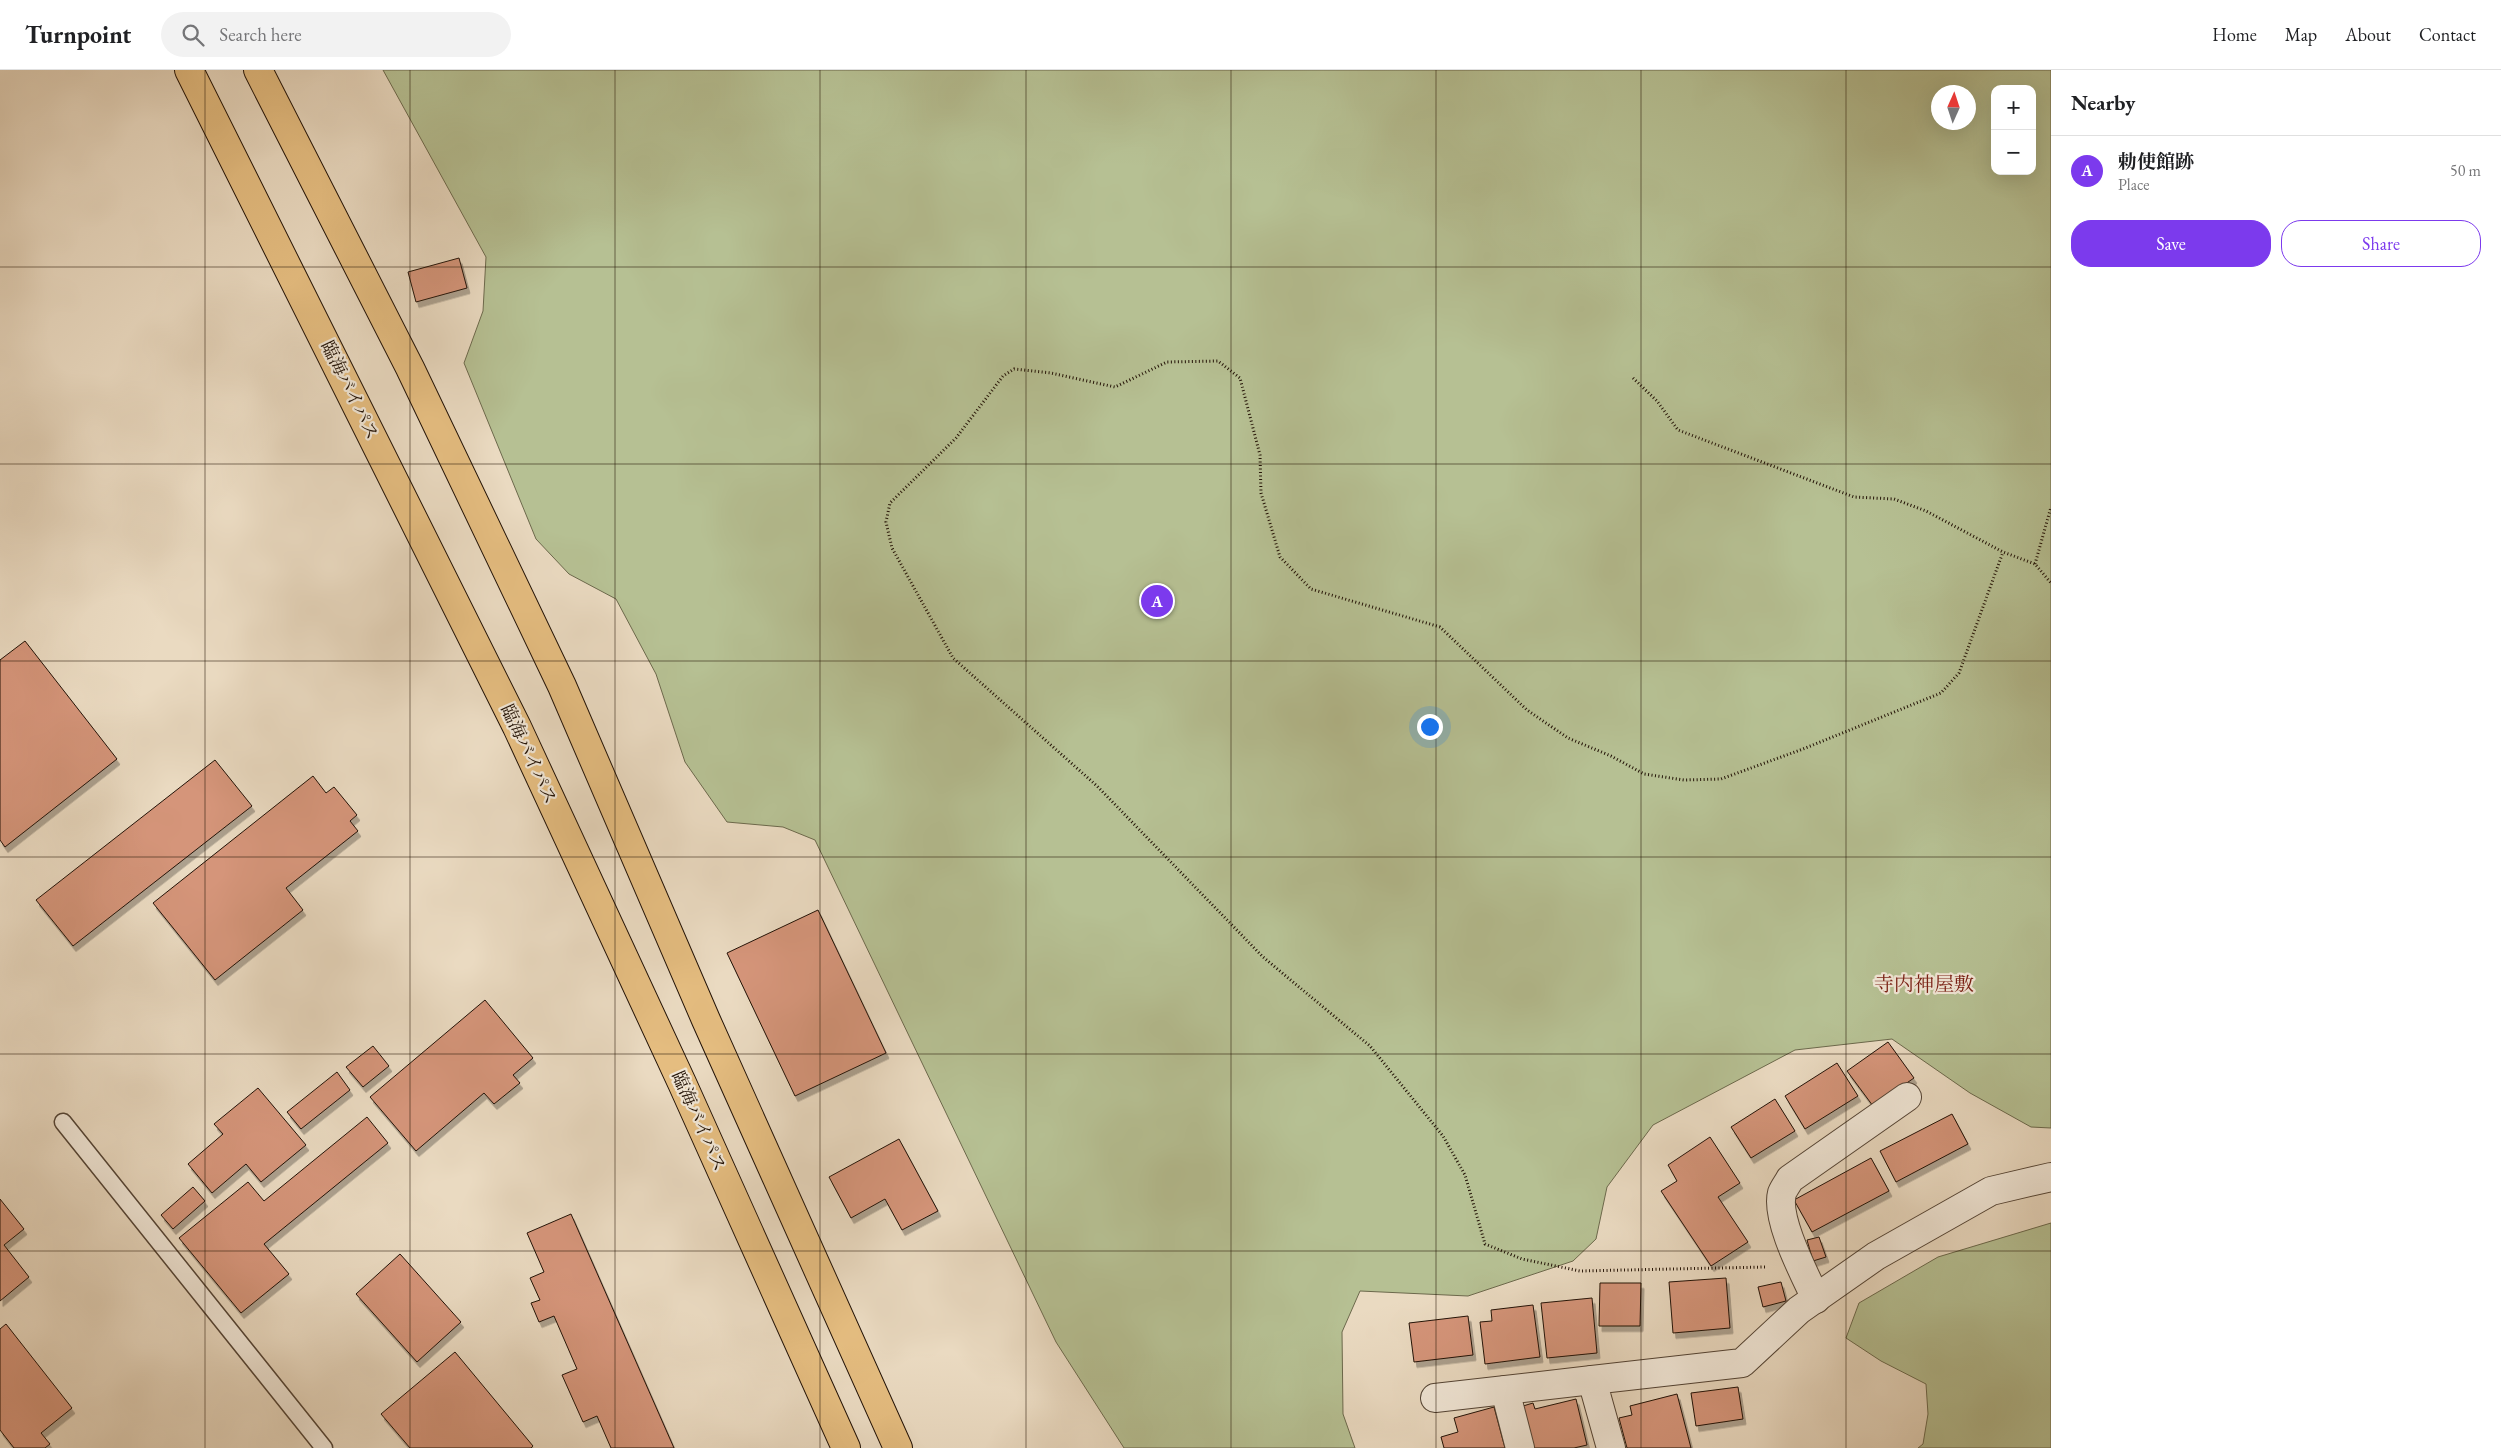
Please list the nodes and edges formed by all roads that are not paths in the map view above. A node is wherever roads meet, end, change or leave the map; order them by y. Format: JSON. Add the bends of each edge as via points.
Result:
{"nodes":[{"id":1,"x":189,"y":70,"type":"edge"},
{"id":2,"x":258,"y":70,"type":"edge"},
{"id":3,"x":1907,"y":1097,"type":"dead end"},
{"id":4,"x":63,"y":1122,"type":"dead end"},
{"id":5,"x":2051,"y":1177,"type":"edge"},
{"id":6,"x":1816,"y":1299,"type":"junction"},
{"id":7,"x":1592,"y":1380,"type":"junction"},
{"id":8,"x":1505,"y":1390,"type":"junction"},
{"id":9,"x":1435,"y":1398,"type":"dead end"},
{"id":10,"x":324,"y":1448,"type":"edge"},
{"id":11,"x":846,"y":1448,"type":"edge"},
{"id":12,"x":898,"y":1448,"type":"edge"},
{"id":13,"x":1520,"y":1448,"type":"edge"},
{"id":14,"x":1611,"y":1448,"type":"edge"}],
"edges":[{"from":1,"to":11,"type":"highway","name":"臨海バイパス","via":[[517,727]]},
{"from":2,"to":12,"type":"highway","via":[[410,368],[562,686],[702,1011]]},
{"from":3,"to":6,"type":"street","via":[[1790,1179],[1782,1193],[1790,1244]]},
{"from":4,"to":10,"type":"lane"},
{"from":5,"to":6,"type":"street","via":[[1992,1191],[1876,1256]]},
{"from":6,"to":7,"type":"street","via":[[1799,1310],[1742,1362]]},
{"from":7,"to":8,"type":"street"},
{"from":7,"to":14,"type":"street"},
{"from":8,"to":9,"type":"street"},
{"from":8,"to":13,"type":"street"}]}
